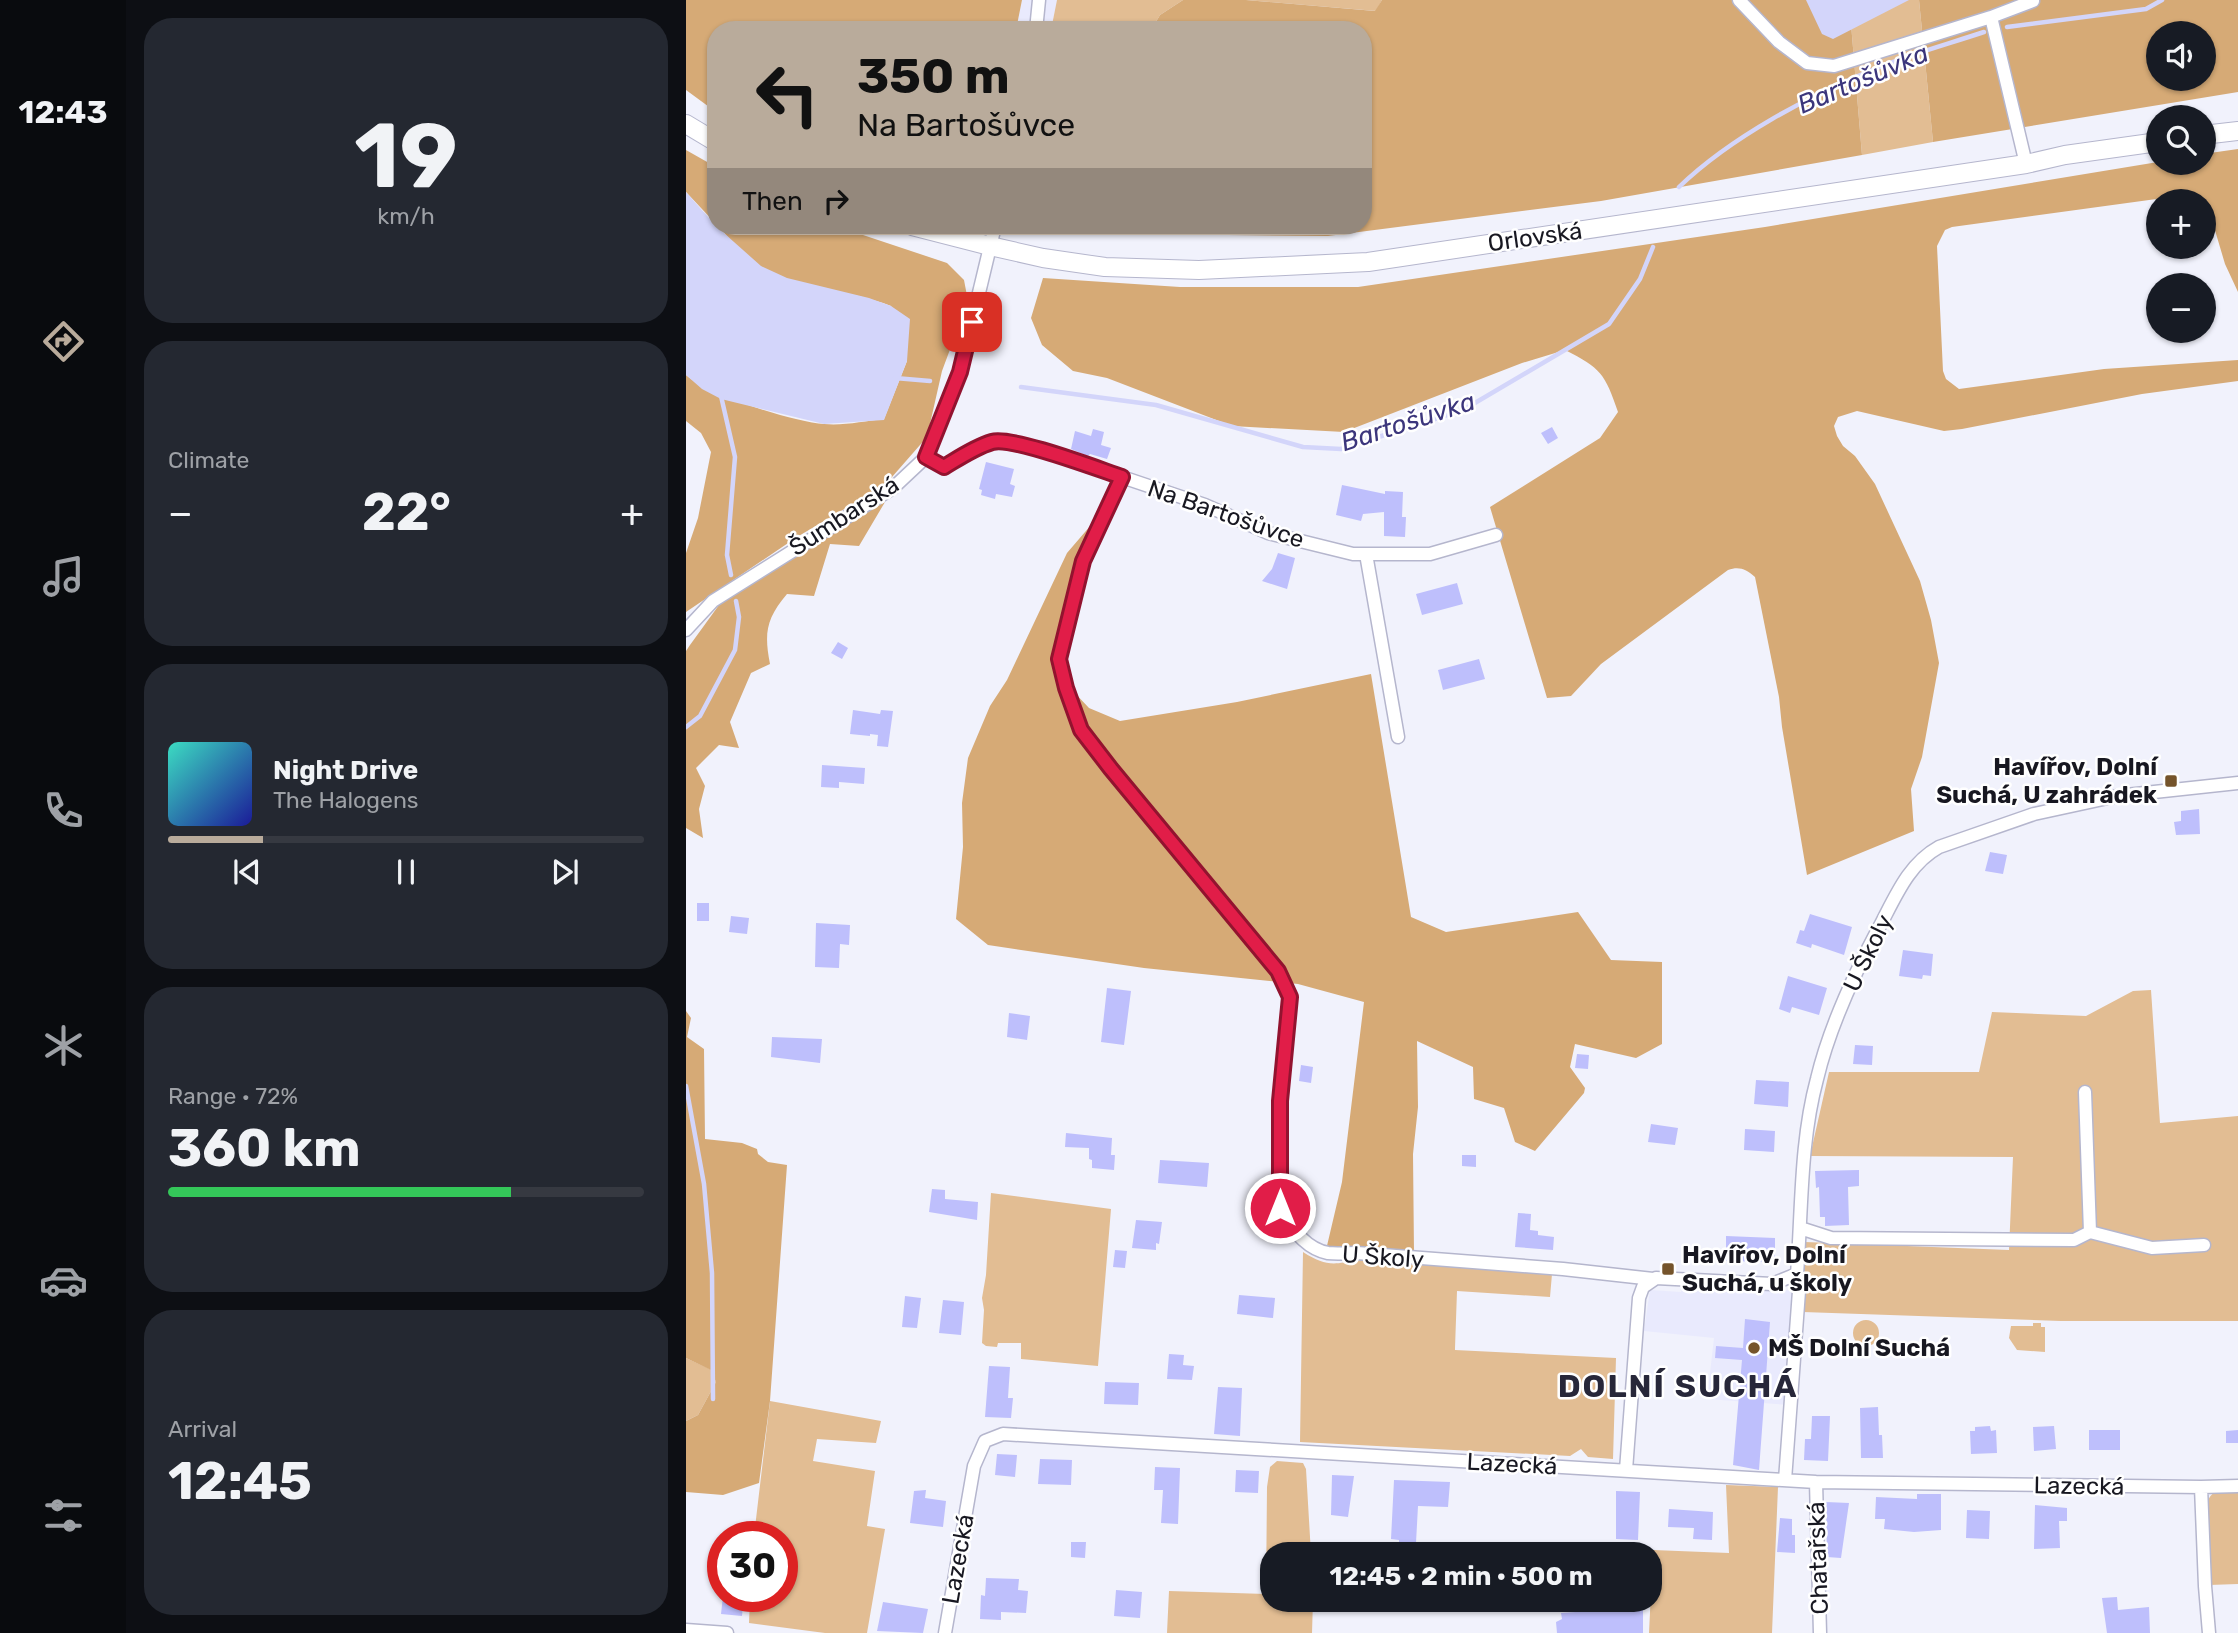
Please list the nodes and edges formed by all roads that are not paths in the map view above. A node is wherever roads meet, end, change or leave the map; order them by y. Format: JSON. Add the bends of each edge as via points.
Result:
{"nodes":[{"id":1,"x":1039,"y":0,"type":"edge"},
{"id":2,"x":1739,"y":0,"type":"edge"},
{"id":3,"x":2033,"y":1,"type":"edge"},
{"id":4,"x":1991,"y":17,"type":"junction"},
{"id":5,"x":1037,"y":21,"type":"edge"},
{"id":6,"x":686,"y":124,"type":"edge"},
{"id":7,"x":2238,"y":131,"type":"edge"},
{"id":8,"x":2216,"y":134,"type":"edge"},
{"id":9,"x":707,"y":137,"type":"edge"},
{"id":10,"x":2146,"y":144,"type":"edge"},
{"id":11,"x":2026,"y":164,"type":"junction"},
{"id":12,"x":947,"y":235,"type":"edge"},
{"id":13,"x":993,"y":235,"type":"edge"},
{"id":14,"x":990,"y":246,"type":"junction"},
{"id":15,"x":926,"y":457,"type":"junction"},
{"id":16,"x":1122,"y":477,"type":"junction"},
{"id":17,"x":1496,"y":535,"type":"dead end"},
{"id":18,"x":1366,"y":554,"type":"junction"},
{"id":19,"x":687,"y":626,"type":"edge"},
{"id":20,"x":1398,"y":737,"type":"dead end"},
{"id":21,"x":2238,"y":783,"type":"edge"},
{"id":22,"x":2085,"y":1092,"type":"dead end"},
{"id":23,"x":1800,"y":1228,"type":"junction"},
{"id":24,"x":2090,"y":1232,"type":"junction"},
{"id":25,"x":2204,"y":1245,"type":"dead end"},
{"id":26,"x":1797,"y":1274,"type":"junction"},
{"id":27,"x":1653,"y":1279,"type":"junction"},
{"id":28,"x":1626,"y":1471,"type":"junction"},
{"id":29,"x":1785,"y":1480,"type":"junction"},
{"id":30,"x":1816,"y":1482,"type":"junction"},
{"id":31,"x":2238,"y":1486,"type":"edge"},
{"id":32,"x":2202,"y":1487,"type":"junction"},
{"id":33,"x":686,"y":1630,"type":"edge"},
{"id":34,"x":727,"y":1633,"type":"edge"},
{"id":35,"x":945,"y":1633,"type":"edge"},
{"id":36,"x":1820,"y":1633,"type":"edge"},
{"id":37,"x":2209,"y":1633,"type":"edge"}],
"edges":[{"from":1,"to":5,"type":"street"},
{"from":2,"to":4,"type":"street","via":[[1807,63],[1834,66]]},
{"from":3,"to":4,"type":"street"},
{"from":4,"to":11,"type":"street"},
{"from":6,"to":9,"type":"street"},
{"from":7,"to":8,"type":"street"},
{"from":10,"to":11,"type":"street","name":"Orlovská"},
{"from":11,"to":14,"type":"street","name":"Orlovská","via":[[1368,262],[1199,270],[1105,267]]},
{"from":12,"to":14,"type":"street","name":"Orlovská"},
{"from":13,"to":14,"type":"street","name":"Šumbarská"},
{"from":14,"to":15,"type":"street","name":"Šumbarská","via":[[960,372]]},
{"from":15,"to":16,"type":"street","name":"Na Bartošůvce","via":[[944,467],[995,440],[1036,448]]},
{"from":15,"to":19,"type":"street","name":"Šumbarská","via":[[892,488],[713,601]]},
{"from":16,"to":18,"type":"street","name":"Na Bartošůvce","via":[[1205,505],[1268,533]]},
{"from":16,"to":27,"type":"street","name":"U Školy","via":[[1083,561],[1059,659],[1081,730],[1278,971],[1290,997],[1280,1101],[1280,1208],[1287,1222],[1302,1239],[1326,1253]]},
{"from":17,"to":18,"type":"street","name":"Na Bartošůvce","via":[[1430,554]]},
{"from":18,"to":20,"type":"street"},
{"from":21,"to":23,"type":"street","name":"U Školy","via":[[2117,796],[2046,811],[1926,854],[1905,880],[1872,940],[1830,1034],[1809,1120]]},
{"from":22,"to":24,"type":"street"},
{"from":23,"to":24,"type":"street","via":[[1831,1238],[2074,1240]]},
{"from":23,"to":26,"type":"street","name":"U Školy"},
{"from":24,"to":25,"type":"street","via":[[2152,1248]]},
{"from":26,"to":27,"type":"street","name":"U Školy","via":[[1772,1284]]},
{"from":26,"to":29,"type":"street"},
{"from":27,"to":28,"type":"street","via":[[1639,1298]]},
{"from":28,"to":29,"type":"street","name":"Lazecká"},
{"from":28,"to":35,"type":"street","name":"Lazecká","via":[[1003,1434],[985,1441],[974,1466]]},
{"from":29,"to":30,"type":"street","name":"Lazecká"},
{"from":30,"to":32,"type":"street","name":"Lazecká"},
{"from":30,"to":36,"type":"street","name":"Chatařská"},
{"from":31,"to":32,"type":"street","name":"Lazecká"},
{"from":32,"to":37,"type":"street"},
{"from":33,"to":34,"type":"street"}]}
